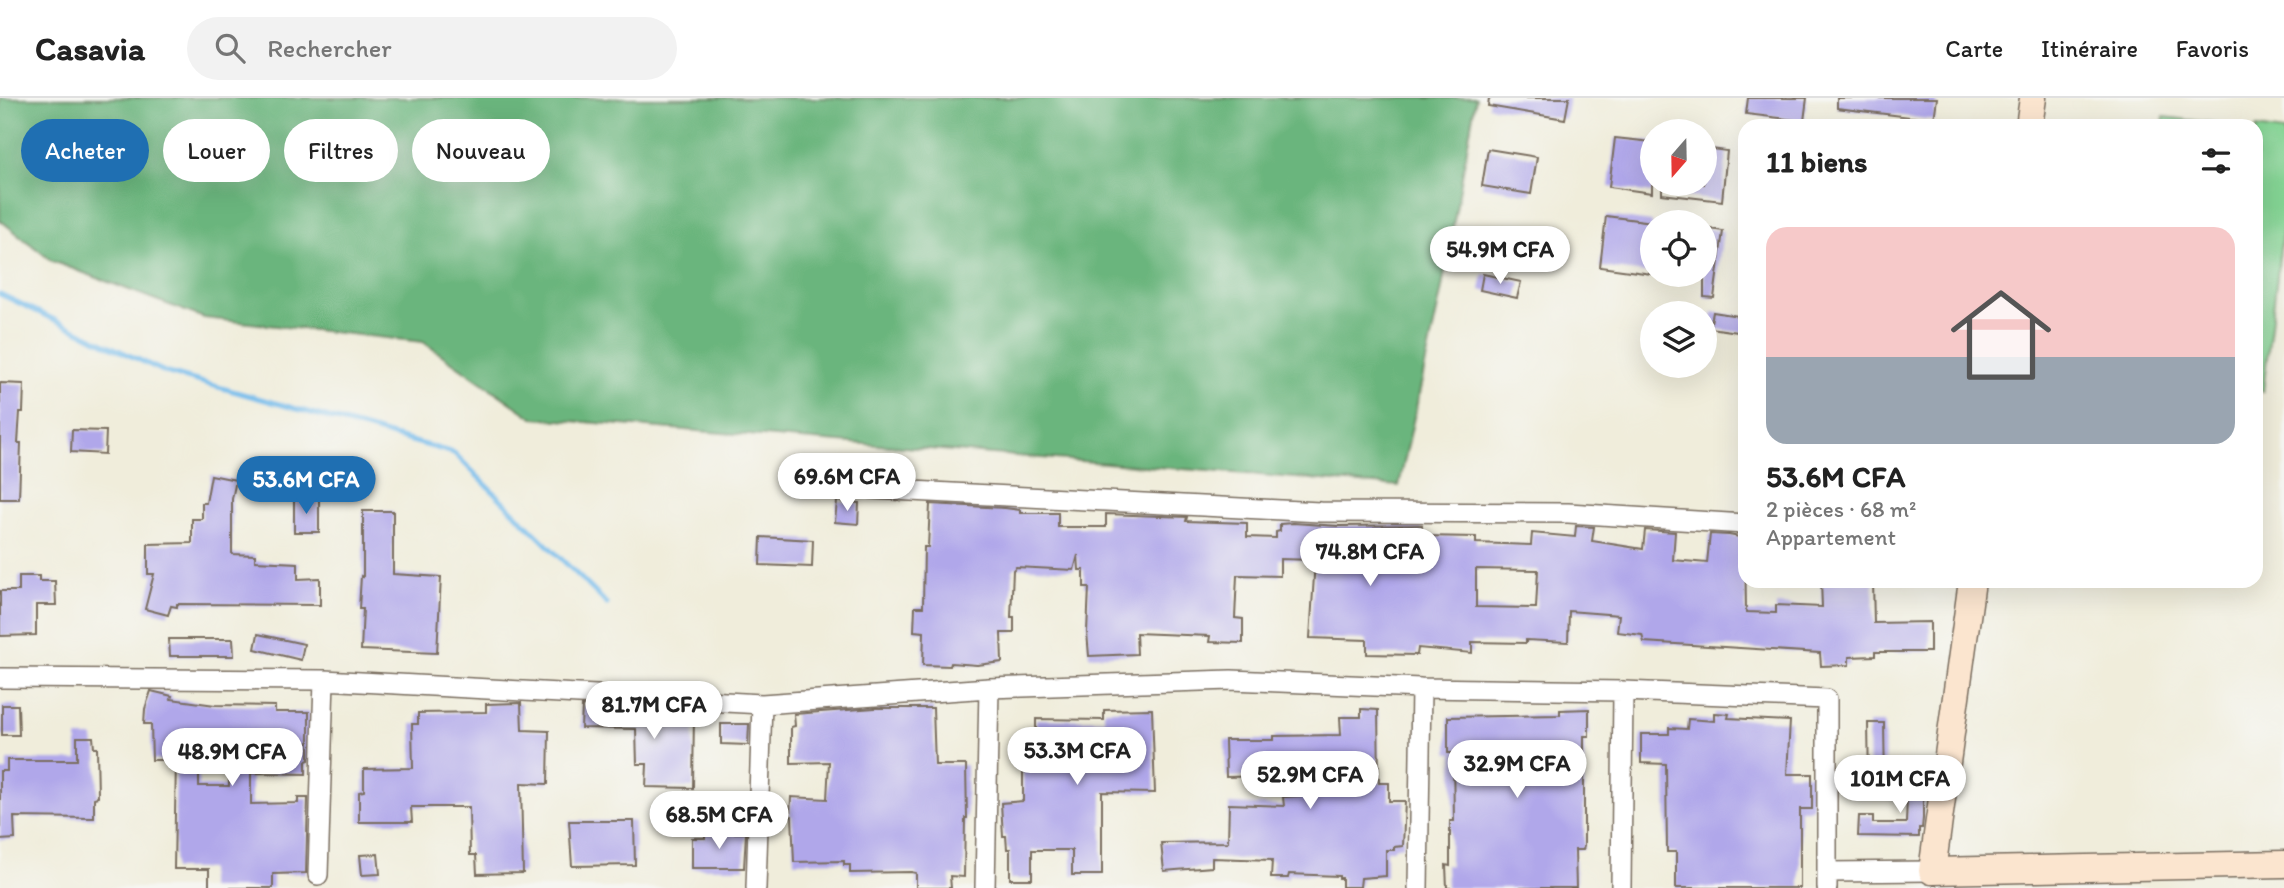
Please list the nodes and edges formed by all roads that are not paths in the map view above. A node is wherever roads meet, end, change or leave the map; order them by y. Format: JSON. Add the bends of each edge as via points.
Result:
{"nodes":[{"id":1,"x":2033,"y":98,"type":"edge"},
{"id":2,"x":2030,"y":119,"type":"edge"},
{"id":3,"x":873,"y":489,"type":"dead end"},
{"id":4,"x":1738,"y":524,"type":"edge"},
{"id":5,"x":1971,"y":588,"type":"edge"},
{"id":6,"x":0,"y":678,"type":"edge"},
{"id":7,"x":324,"y":680,"type":"junction"},
{"id":8,"x":989,"y":688,"type":"junction"},
{"id":9,"x":1421,"y":688,"type":"junction"},
{"id":10,"x":1623,"y":691,"type":"junction"},
{"id":11,"x":762,"y":705,"type":"junction"},
{"id":12,"x":2284,"y":864,"type":"edge"},
{"id":13,"x":1932,"y":871,"type":"junction"},
{"id":14,"x":318,"y":875,"type":"dead end"},
{"id":15,"x":1828,"y":880,"type":"edge"},
{"id":16,"x":756,"y":888,"type":"edge"},
{"id":17,"x":985,"y":888,"type":"edge"},
{"id":18,"x":1418,"y":888,"type":"edge"},
{"id":19,"x":1621,"y":888,"type":"edge"}],
"edges":[{"from":1,"to":2,"type":"street"},
{"from":3,"to":4,"type":"street","via":[[1320,512],[1568,513]]},
{"from":5,"to":13,"type":"street"},
{"from":6,"to":7,"type":"street"},
{"from":7,"to":11,"type":"street"},
{"from":7,"to":14,"type":"street"},
{"from":8,"to":9,"type":"street","via":[[1231,680]]},
{"from":8,"to":11,"type":"street"},
{"from":8,"to":17,"type":"street"},
{"from":9,"to":10,"type":"street"},
{"from":9,"to":18,"type":"street"},
{"from":10,"to":15,"type":"street","via":[[1827,699]]},
{"from":10,"to":19,"type":"street"},
{"from":11,"to":16,"type":"street"},
{"from":12,"to":13,"type":"street"},
{"from":13,"to":15,"type":"street"}]}
